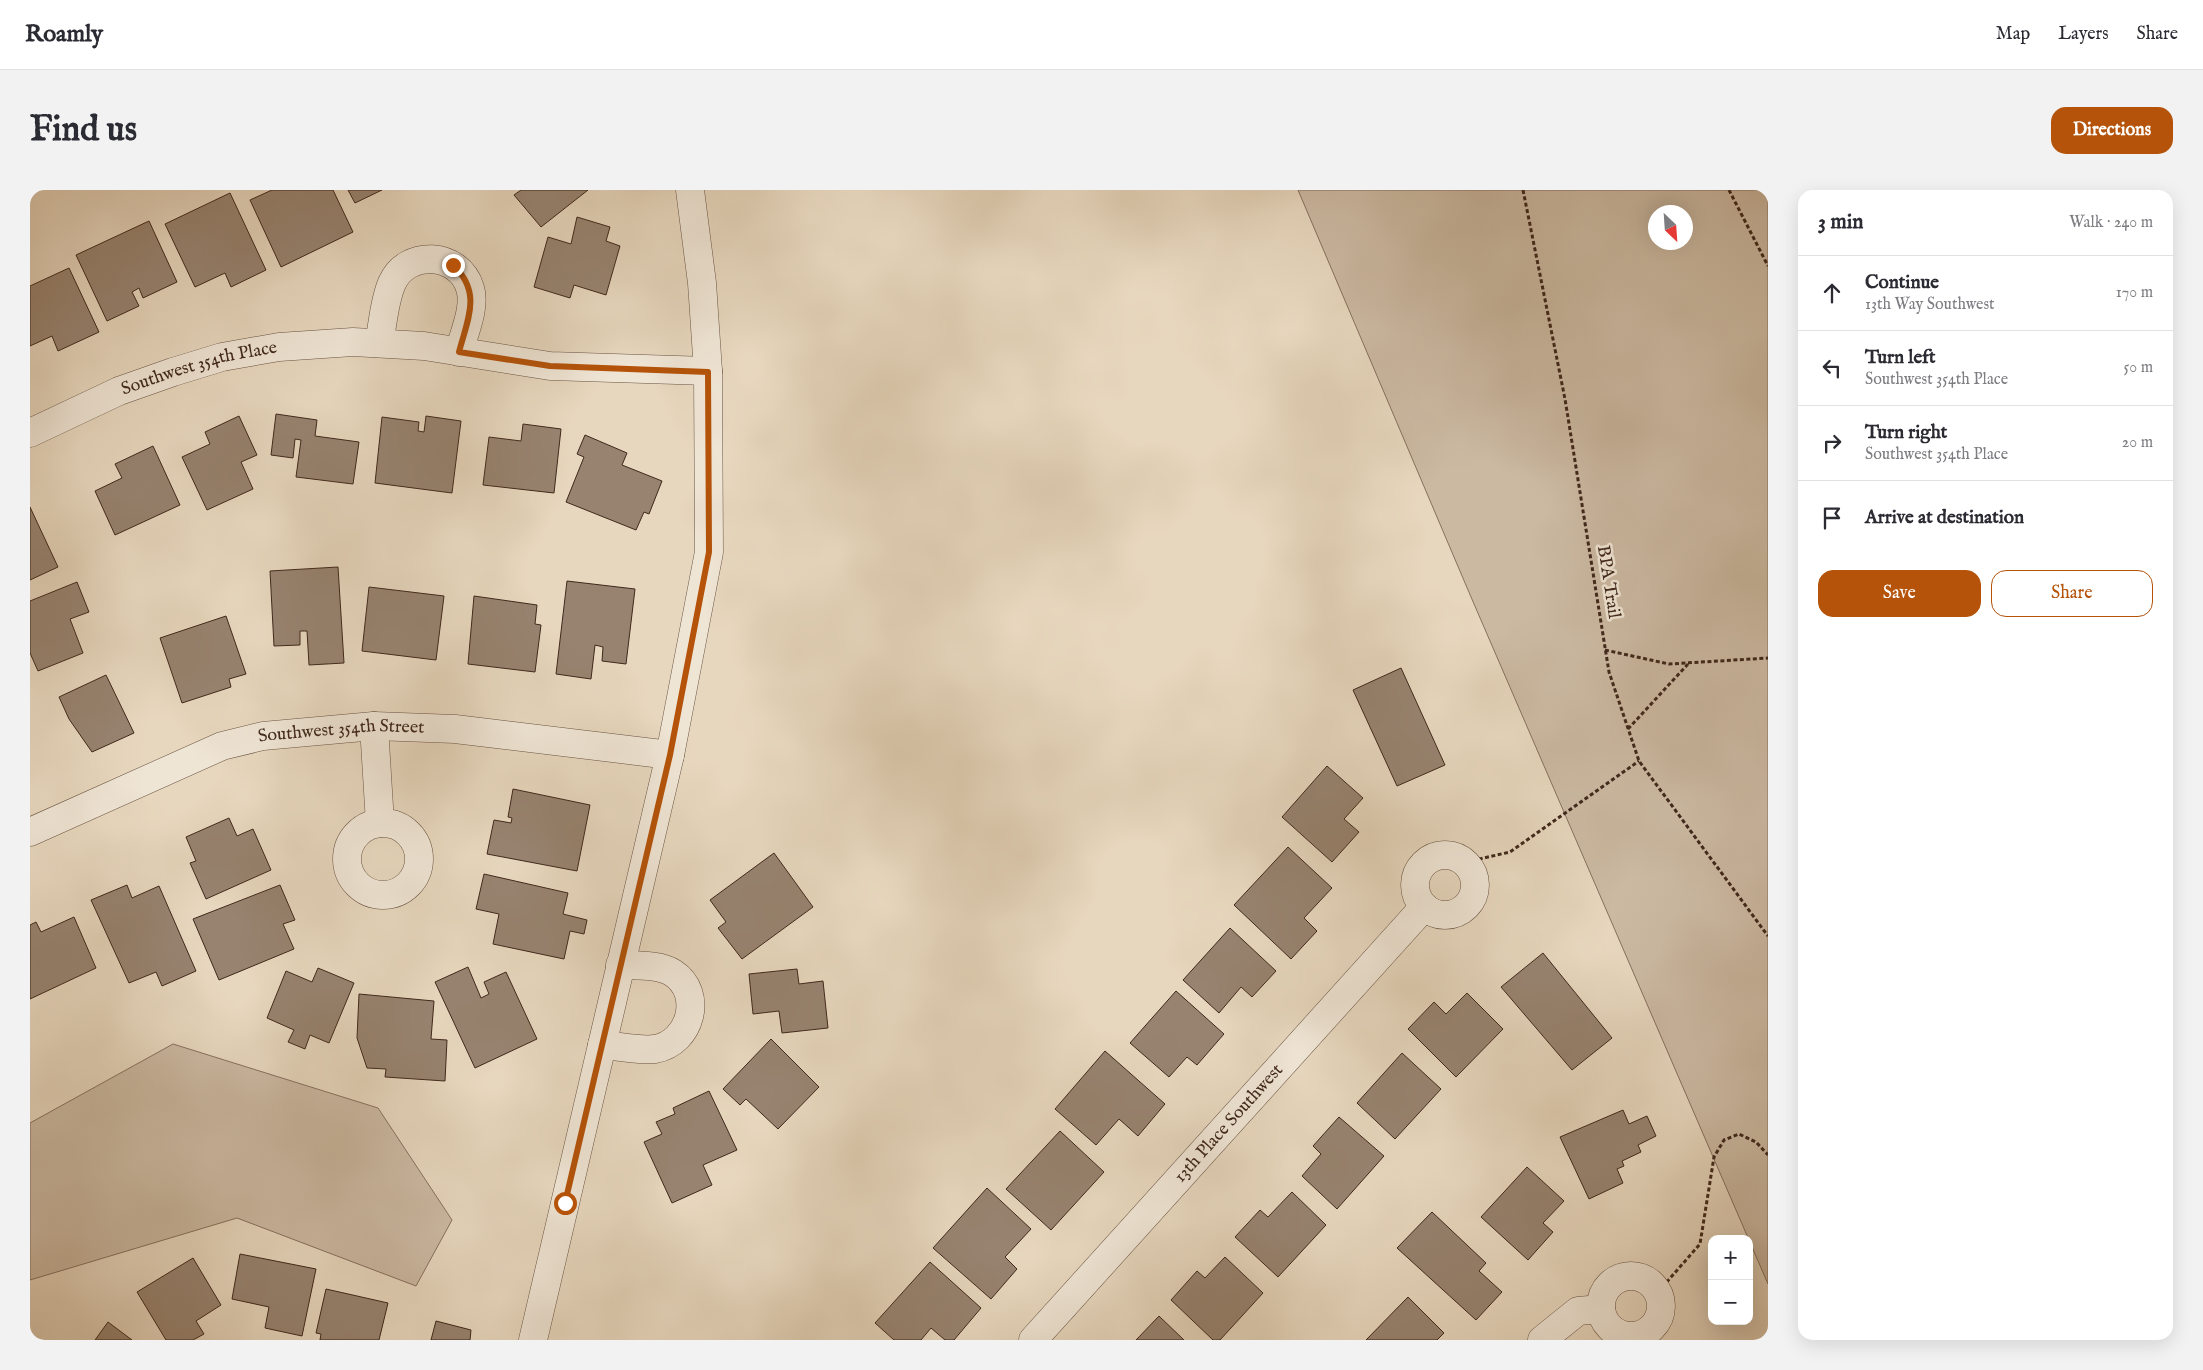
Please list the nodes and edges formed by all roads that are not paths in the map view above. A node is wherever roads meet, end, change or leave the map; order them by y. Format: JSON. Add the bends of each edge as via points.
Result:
{"nodes":[{"id":1,"x":690,"y":190,"type":"edge"},
{"id":2,"x":379,"y":344,"type":"junction"},
{"id":3,"x":459,"y":352,"type":"junction"},
{"id":4,"x":708,"y":372,"type":"junction"},
{"id":5,"x":30,"y":433,"type":"edge"},
{"id":6,"x":374,"y":726,"type":"junction"},
{"id":7,"x":670,"y":755,"type":"junction"},
{"id":8,"x":380,"y":823,"type":"dead end"},
{"id":9,"x":30,"y":832,"type":"edge"},
{"id":10,"x":1424,"y":907,"type":"junction"},
{"id":11,"x":620,"y":965,"type":"junction"},
{"id":12,"x":602,"y":1045,"type":"junction"},
{"id":13,"x":1601,"y":1309,"type":"junction"},
{"id":14,"x":533,"y":1340,"type":"edge"},
{"id":15,"x":1034,"y":1340,"type":"edge"},
{"id":16,"x":1542,"y":1340,"type":"edge"}],
"edges":[{"from":1,"to":4,"type":"street","via":[[702,282]]},
{"from":2,"to":3,"type":"street","name":"Southwest 354th Place"},
{"from":2,"to":3,"type":"street","via":[[392,283],[412,262],[440,259],[458,270],[470,288],[472,302]]},
{"from":2,"to":5,"type":"street","name":"Southwest 354th Place","via":[[352,342],[279,347],[222,357],[119,391]]},
{"from":3,"to":4,"type":"street","name":"Southwest 354th Place","via":[[550,366]]},
{"from":4,"to":7,"type":"street","via":[[709,552]]},
{"from":6,"to":7,"type":"street","name":"Southwest 354th Street","via":[[456,729]]},
{"from":6,"to":8,"type":"street"},
{"from":6,"to":9,"type":"street","name":"Southwest 354th Street","via":[[263,736],[222,746]]},
{"from":7,"to":11,"type":"street"},
{"from":10,"to":10,"type":"street","via":[[1415,891],[1417,872],[1422,864],[1448,854],[1466,862],[1476,880],[1475,891],[1464,909],[1444,915]]},
{"from":10,"to":15,"type":"street","name":"13th Place Southwest"},
{"from":11,"to":12,"type":"street"},
{"from":11,"to":12,"type":"street","via":[[660,968],[673,973],[690,996],[688,1024],[669,1044],[655,1048]]},
{"from":12,"to":14,"type":"street"},
{"from":13,"to":13,"type":"street","via":[[1602,1299],[1613,1282],[1633,1276],[1652,1284],[1661,1301],[1658,1320],[1644,1334],[1635,1336],[1616,1333],[1604,1319]]},
{"from":13,"to":16,"type":"street","via":[[1578,1311]]}]}
